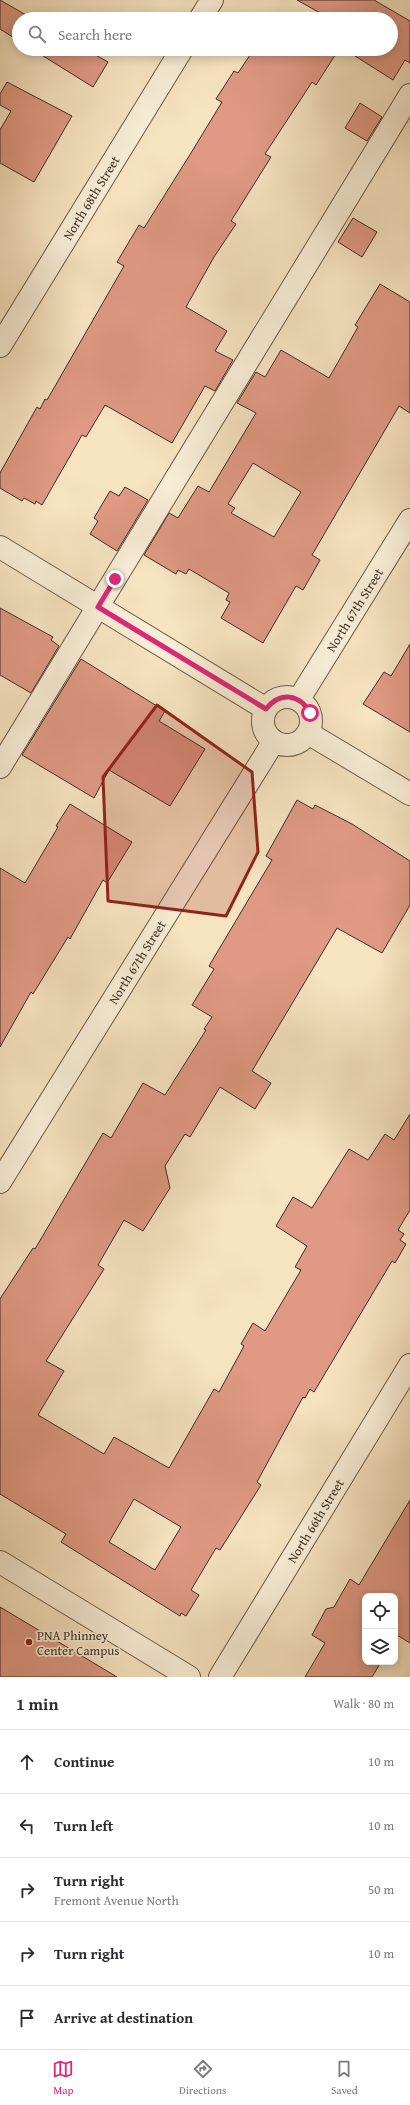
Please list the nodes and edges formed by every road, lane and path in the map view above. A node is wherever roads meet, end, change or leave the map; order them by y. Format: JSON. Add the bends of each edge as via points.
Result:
{"nodes":[{"id":1,"x":212,"y":0,"type":"edge"},
{"id":2,"x":204,"y":12,"type":"edge"},
{"id":3,"x":178,"y":56,"type":"edge"},
{"id":4,"x":410,"y":95,"type":"edge"},
{"id":5,"x":0,"y":346,"type":"edge"},
{"id":6,"x":410,"y":520,"type":"edge"},
{"id":7,"x":0,"y":547,"type":"edge"},
{"id":8,"x":98,"y":607,"type":"junction"},
{"id":9,"x":299,"y":700,"type":"junction"},
{"id":10,"x":266,"y":709,"type":"junction"},
{"id":11,"x":308,"y":733,"type":"junction"},
{"id":12,"x":274,"y":741,"type":"junction"},
{"id":13,"x":0,"y":767,"type":"edge"},
{"id":14,"x":410,"y":794,"type":"edge"},
{"id":15,"x":0,"y":1182,"type":"edge"},
{"id":16,"x":410,"y":1365,"type":"edge"},
{"id":17,"x":0,"y":1562,"type":"edge"},
{"id":18,"x":189,"y":1677,"type":"edge"},
{"id":19,"x":220,"y":1677,"type":"edge"}],
"edges":[{"from":1,"to":2,"type":"street"},
{"from":3,"to":5,"type":"street","name":"North 68th Street"},
{"from":4,"to":8,"type":"street"},
{"from":6,"to":9,"type":"street","name":"North 67th Street"},
{"from":7,"to":8,"type":"street"},
{"from":8,"to":10,"type":"street"},
{"from":8,"to":13,"type":"street"},
{"from":9,"to":10,"type":"street","via":[[284,696],[276,699]]},
{"from":9,"to":11,"type":"street","via":[[310,713],[312,721]]},
{"from":10,"to":12,"type":"street","via":[[264,727]]},
{"from":11,"to":12,"type":"street","via":[[300,742],[293,745]]},
{"from":11,"to":14,"type":"street"},
{"from":12,"to":15,"type":"street","name":"North 67th Street"},
{"from":16,"to":19,"type":"street","name":"North 66th Street"},
{"from":17,"to":18,"type":"street"}]}
